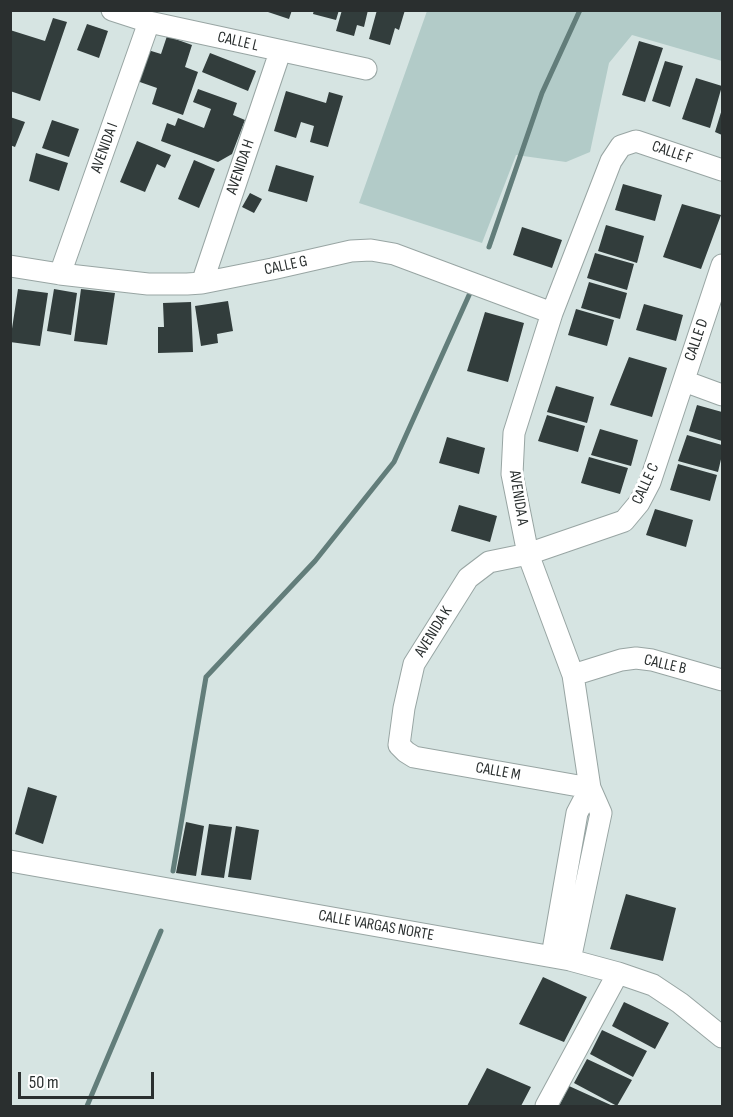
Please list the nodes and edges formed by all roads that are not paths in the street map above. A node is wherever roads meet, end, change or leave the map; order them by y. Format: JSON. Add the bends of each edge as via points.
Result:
{"nodes":[{"id":1,"x":112,"y":10,"type":"edge"},
{"id":2,"x":149,"y":22,"type":"junction"},
{"id":3,"x":280,"y":52,"type":"junction"},
{"id":4,"x":366,"y":69,"type":"dead end"},
{"id":5,"x":621,"y":147,"type":"joint"},
{"id":6,"x":723,"y":170,"type":"edge"},
{"id":7,"x":723,"y":265,"type":"edge"},
{"id":8,"x":10,"y":266,"type":"edge"},
{"id":9,"x":60,"y":274,"type":"junction"},
{"id":10,"x":202,"y":283,"type":"junction"},
{"id":11,"x":552,"y":313,"type":"junction"},
{"id":12,"x":684,"y":381,"type":"junction"},
{"id":13,"x":723,"y":395,"type":"edge"},
{"id":14,"x":528,"y":554,"type":"junction"},
{"id":15,"x":573,"y":675,"type":"junction"},
{"id":16,"x":723,"y":680,"type":"edge"},
{"id":17,"x":406,"y":752,"type":"joint"},
{"id":18,"x":590,"y":788,"type":"junction"},
{"id":19,"x":10,"y":861,"type":"edge"},
{"id":20,"x":561,"y":958,"type":"junction"},
{"id":21,"x":618,"y":973,"type":"junction"},
{"id":22,"x":723,"y":1037,"type":"edge"},
{"id":23,"x":546,"y":1107,"type":"edge"}],
"edges":[{"from":1,"to":2,"type":"street","name":"CALLE L"},
{"from":2,"to":3,"type":"street","name":"CALLE L"},
{"from":2,"to":9,"type":"street","name":"AVENIDA I"},
{"from":3,"to":4,"type":"street","name":"CALLE L"},
{"from":3,"to":10,"type":"street","name":"AVENIDA H"},
{"from":5,"to":6,"type":"street","name":"CALLE F","via":[[636,141]]},
{"from":5,"to":11,"type":"street","name":"AVENIDA A","via":[[611,161]]},
{"from":7,"to":12,"type":"street","name":"CALLE D"},
{"from":8,"to":9,"type":"street","name":"CALLE G"},
{"from":9,"to":10,"type":"street","name":"CALLE G","via":[[148,284]]},
{"from":10,"to":11,"type":"street","name":"CALLE G","via":[[371,250],[393,254]]},
{"from":11,"to":14,"type":"street","name":"AVENIDA A","via":[[514,434],[512,474]]},
{"from":12,"to":13,"type":"street"},
{"from":12,"to":14,"type":"street","name":"CALLE C","via":[[650,482],[624,521]]},
{"from":14,"to":15,"type":"street","name":"AVENIDA A"},
{"from":14,"to":17,"type":"street","name":"AVENIDA K","via":[[489,562],[468,578],[414,663],[399,745]]},
{"from":15,"to":16,"type":"street","name":"CALLE B","via":[[636,658]]},
{"from":15,"to":18,"type":"street","name":"AVENIDA A"},
{"from":17,"to":18,"type":"street","name":"CALLE M","via":[[414,757]]},
{"from":18,"to":20,"type":"street","name":"AVENIDA A","via":[[601,813]]},
{"from":19,"to":20,"type":"street","name":"CALLE VARGAS NORTE"},
{"from":20,"to":21,"type":"street","name":"CALLE VARGAS NORTE"},
{"from":21,"to":22,"type":"street","name":"CALLE VARGAS NORTE","via":[[653,986]]},
{"from":21,"to":23,"type":"street"}]}
